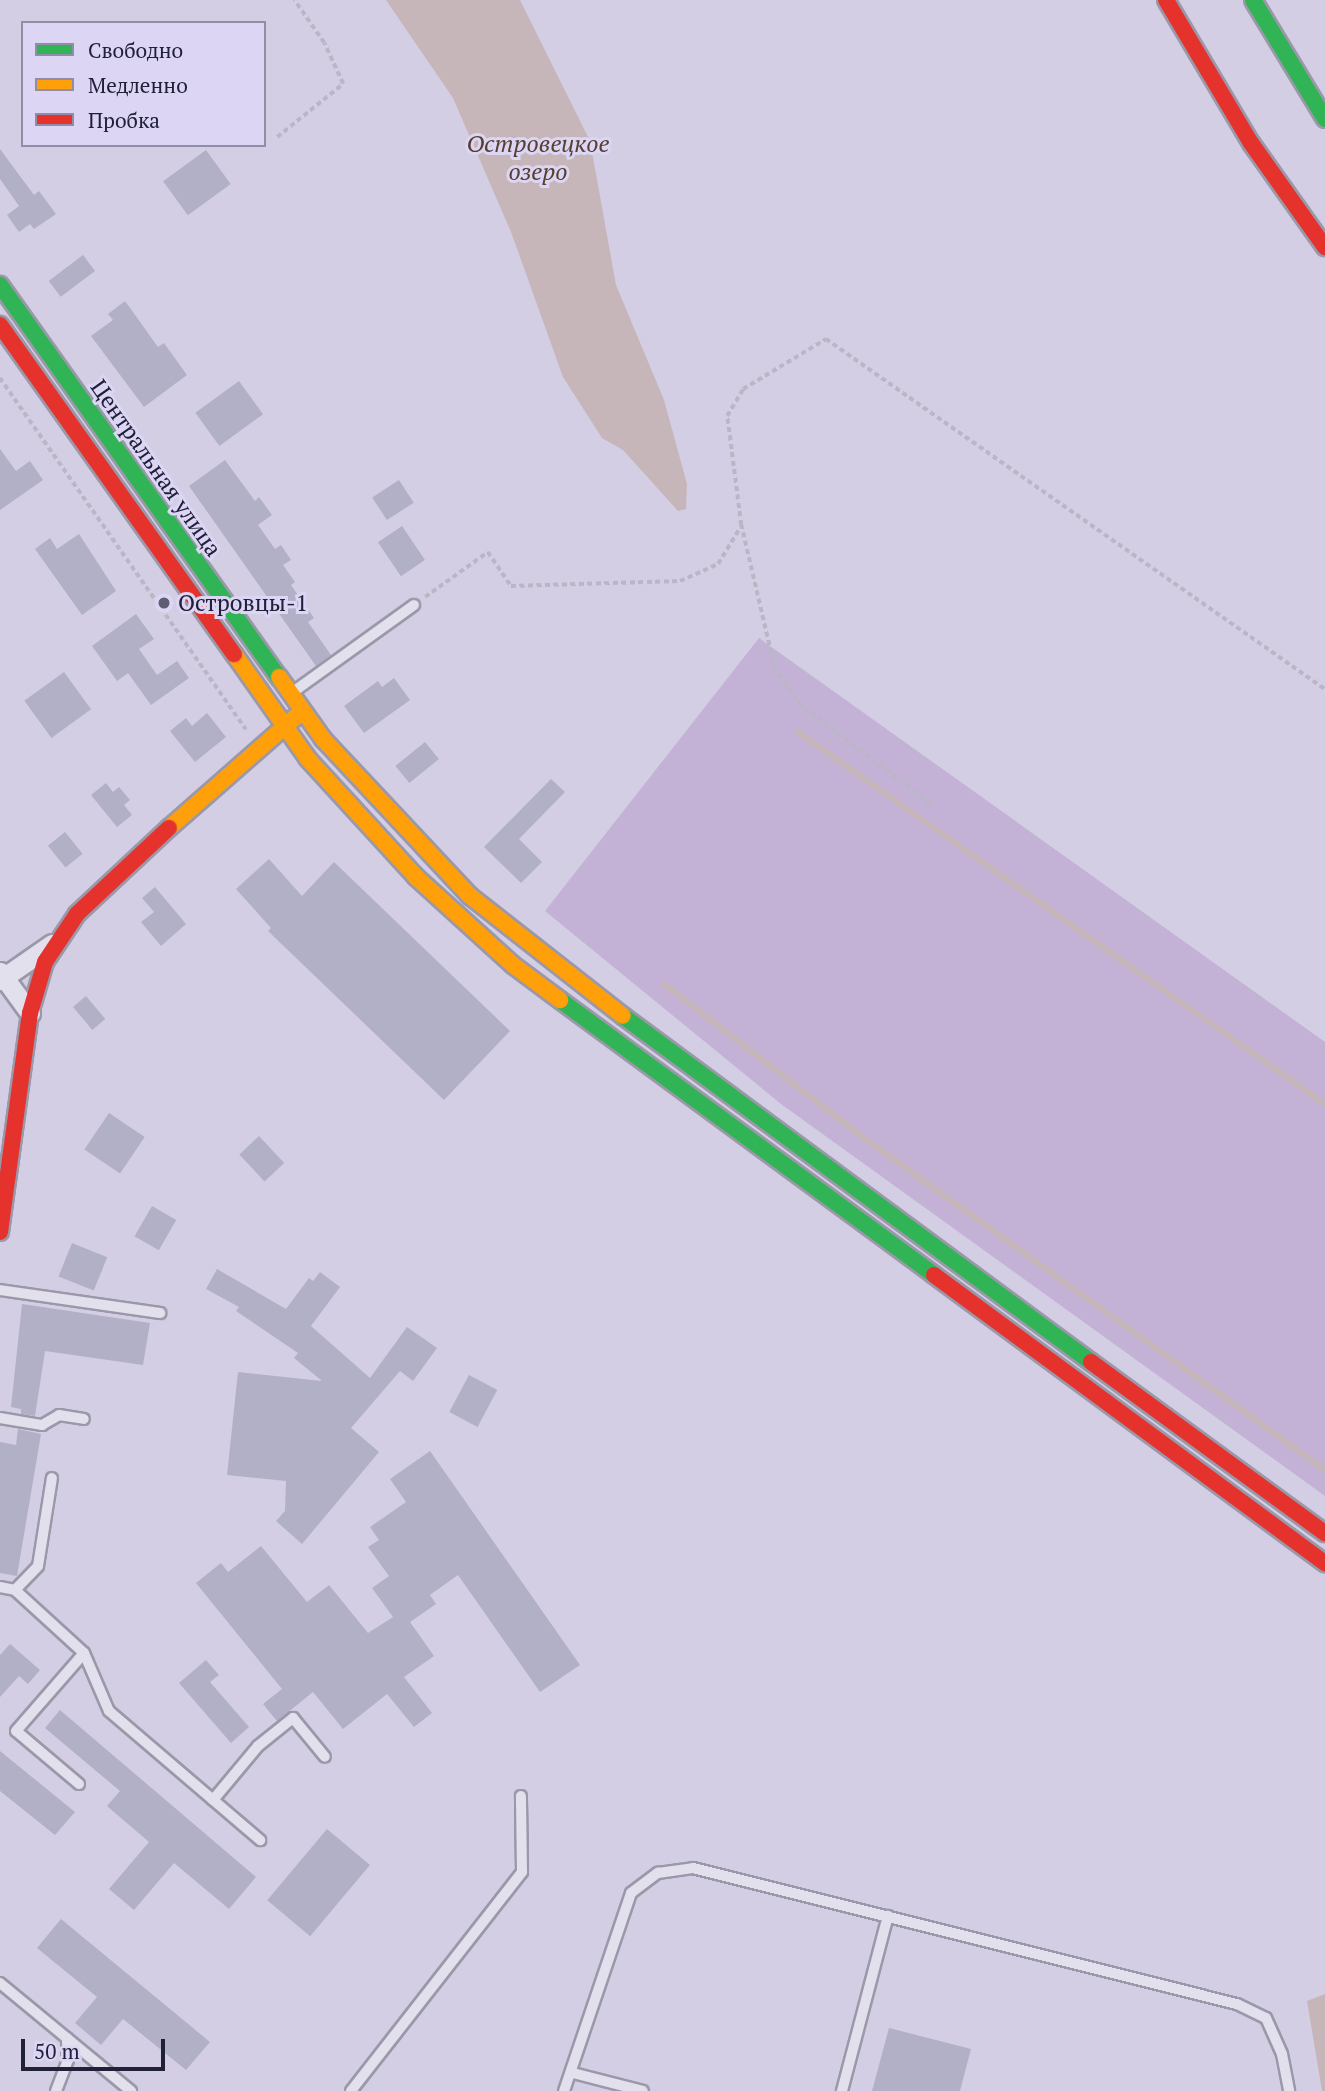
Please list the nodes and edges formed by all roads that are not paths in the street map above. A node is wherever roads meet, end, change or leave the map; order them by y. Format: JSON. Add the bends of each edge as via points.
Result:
{"nodes":[{"id":1,"x":1150,"y":0,"type":"edge"},
{"id":2,"x":1166,"y":0,"type":"edge"},
{"id":3,"x":1253,"y":0,"type":"edge"},
{"id":4,"x":1215,"y":82,"type":"junction"},
{"id":5,"x":1325,"y":119,"type":"edge"},
{"id":6,"x":1325,"y":247,"type":"edge"},
{"id":7,"x":0,"y":285,"type":"edge"},
{"id":8,"x":0,"y":325,"type":"edge"},
{"id":9,"x":414,"y":605,"type":"road end"},
{"id":10,"x":289,"y":694,"type":"junction"},
{"id":11,"x":302,"y":711,"type":"junction"},
{"id":12,"x":284,"y":725,"type":"junction"},
{"id":13,"x":162,"y":833,"type":"junction"},
{"id":14,"x":173,"y":847,"type":"dead end"},
{"id":15,"x":59,"y":939,"type":"junction"},
{"id":16,"x":1,"y":976,"type":"edge"},
{"id":17,"x":30,"y":1013,"type":"junction"},
{"id":18,"x":0,"y":1232,"type":"edge"},
{"id":19,"x":0,"y":1290,"type":"edge"},
{"id":20,"x":160,"y":1313,"type":"dead end"},
{"id":21,"x":0,"y":1418,"type":"edge"},
{"id":22,"x":84,"y":1419,"type":"dead end"},
{"id":23,"x":52,"y":1478,"type":"dead end"},
{"id":24,"x":1325,"y":1533,"type":"edge"},
{"id":25,"x":1325,"y":1563,"type":"edge"},
{"id":26,"x":0,"y":1587,"type":"edge"},
{"id":27,"x":15,"y":1590,"type":"junction"},
{"id":28,"x":84,"y":1653,"type":"junction"},
{"id":29,"x":325,"y":1757,"type":"dead end"},
{"id":30,"x":79,"y":1784,"type":"dead end"},
{"id":31,"x":522,"y":1796,"type":"dead end"},
{"id":32,"x":213,"y":1800,"type":"junction"},
{"id":33,"x":260,"y":1840,"type":"dead end"},
{"id":34,"x":888,"y":1916,"type":"junction"},
{"id":35,"x":0,"y":1983,"type":"edge"},
{"id":36,"x":67,"y":2038,"type":"junction"},
{"id":37,"x":573,"y":2073,"type":"junction"},
{"id":38,"x":56,"y":2091,"type":"edge"},
{"id":39,"x":131,"y":2091,"type":"edge"},
{"id":40,"x":351,"y":2091,"type":"edge"},
{"id":41,"x":564,"y":2091,"type":"edge"},
{"id":42,"x":643,"y":2091,"type":"edge"},
{"id":43,"x":842,"y":2091,"type":"edge"},
{"id":44,"x":1289,"y":2091,"type":"edge"}],
"edges":[{"from":1,"to":4,"type":"main road"},
{"from":2,"to":4,"type":"main road"},
{"from":3,"to":5,"type":"main road"},
{"from":4,"to":6,"type":"main road"},
{"from":7,"to":10,"type":"main road","name":"Центральная улица"},
{"from":8,"to":12,"type":"main road","name":"Центральная улица"},
{"from":9,"to":10,"type":"lane"},
{"from":10,"to":11,"type":"main road","name":"Центральная улица"},
{"from":11,"to":12,"type":"main road"},
{"from":11,"to":24,"type":"main road","name":"Центральная улица","via":[[397,824],[528,946]]},
{"from":12,"to":13,"type":"main road"},
{"from":12,"to":25,"type":"main road","name":"Центральная улица","via":[[380,841],[513,964]]},
{"from":13,"to":14,"type":"lane"},
{"from":13,"to":15,"type":"main road","via":[[116,874]]},
{"from":15,"to":16,"type":"street"},
{"from":15,"to":17,"type":"main road","via":[[45,962]]},
{"from":16,"to":17,"type":"street"},
{"from":17,"to":18,"type":"main road"},
{"from":19,"to":20,"type":"lane"},
{"from":21,"to":22,"type":"lane","via":[[42,1425],[59,1415]]},
{"from":23,"to":27,"type":"lane","via":[[38,1566]]},
{"from":26,"to":27,"type":"lane"},
{"from":27,"to":28,"type":"lane"},
{"from":28,"to":30,"type":"lane","via":[[16,1731]]},
{"from":28,"to":32,"type":"lane","via":[[109,1711]]},
{"from":29,"to":32,"type":"lane","via":[[293,1718],[258,1746]]},
{"from":31,"to":40,"type":"lane","via":[[522,1872]]},
{"from":32,"to":33,"type":"lane"},
{"from":34,"to":37,"type":"lane","via":[[694,1868],[658,1873],[631,1893]]},
{"from":34,"to":43,"type":"lane"},
{"from":34,"to":44,"type":"lane","via":[[1237,2004],[1266,2018],[1282,2054]]},
{"from":35,"to":36,"type":"lane"},
{"from":36,"to":38,"type":"lane","via":[[68,2060]]},
{"from":36,"to":39,"type":"lane"},
{"from":37,"to":41,"type":"lane"},
{"from":37,"to":42,"type":"lane"}]}
